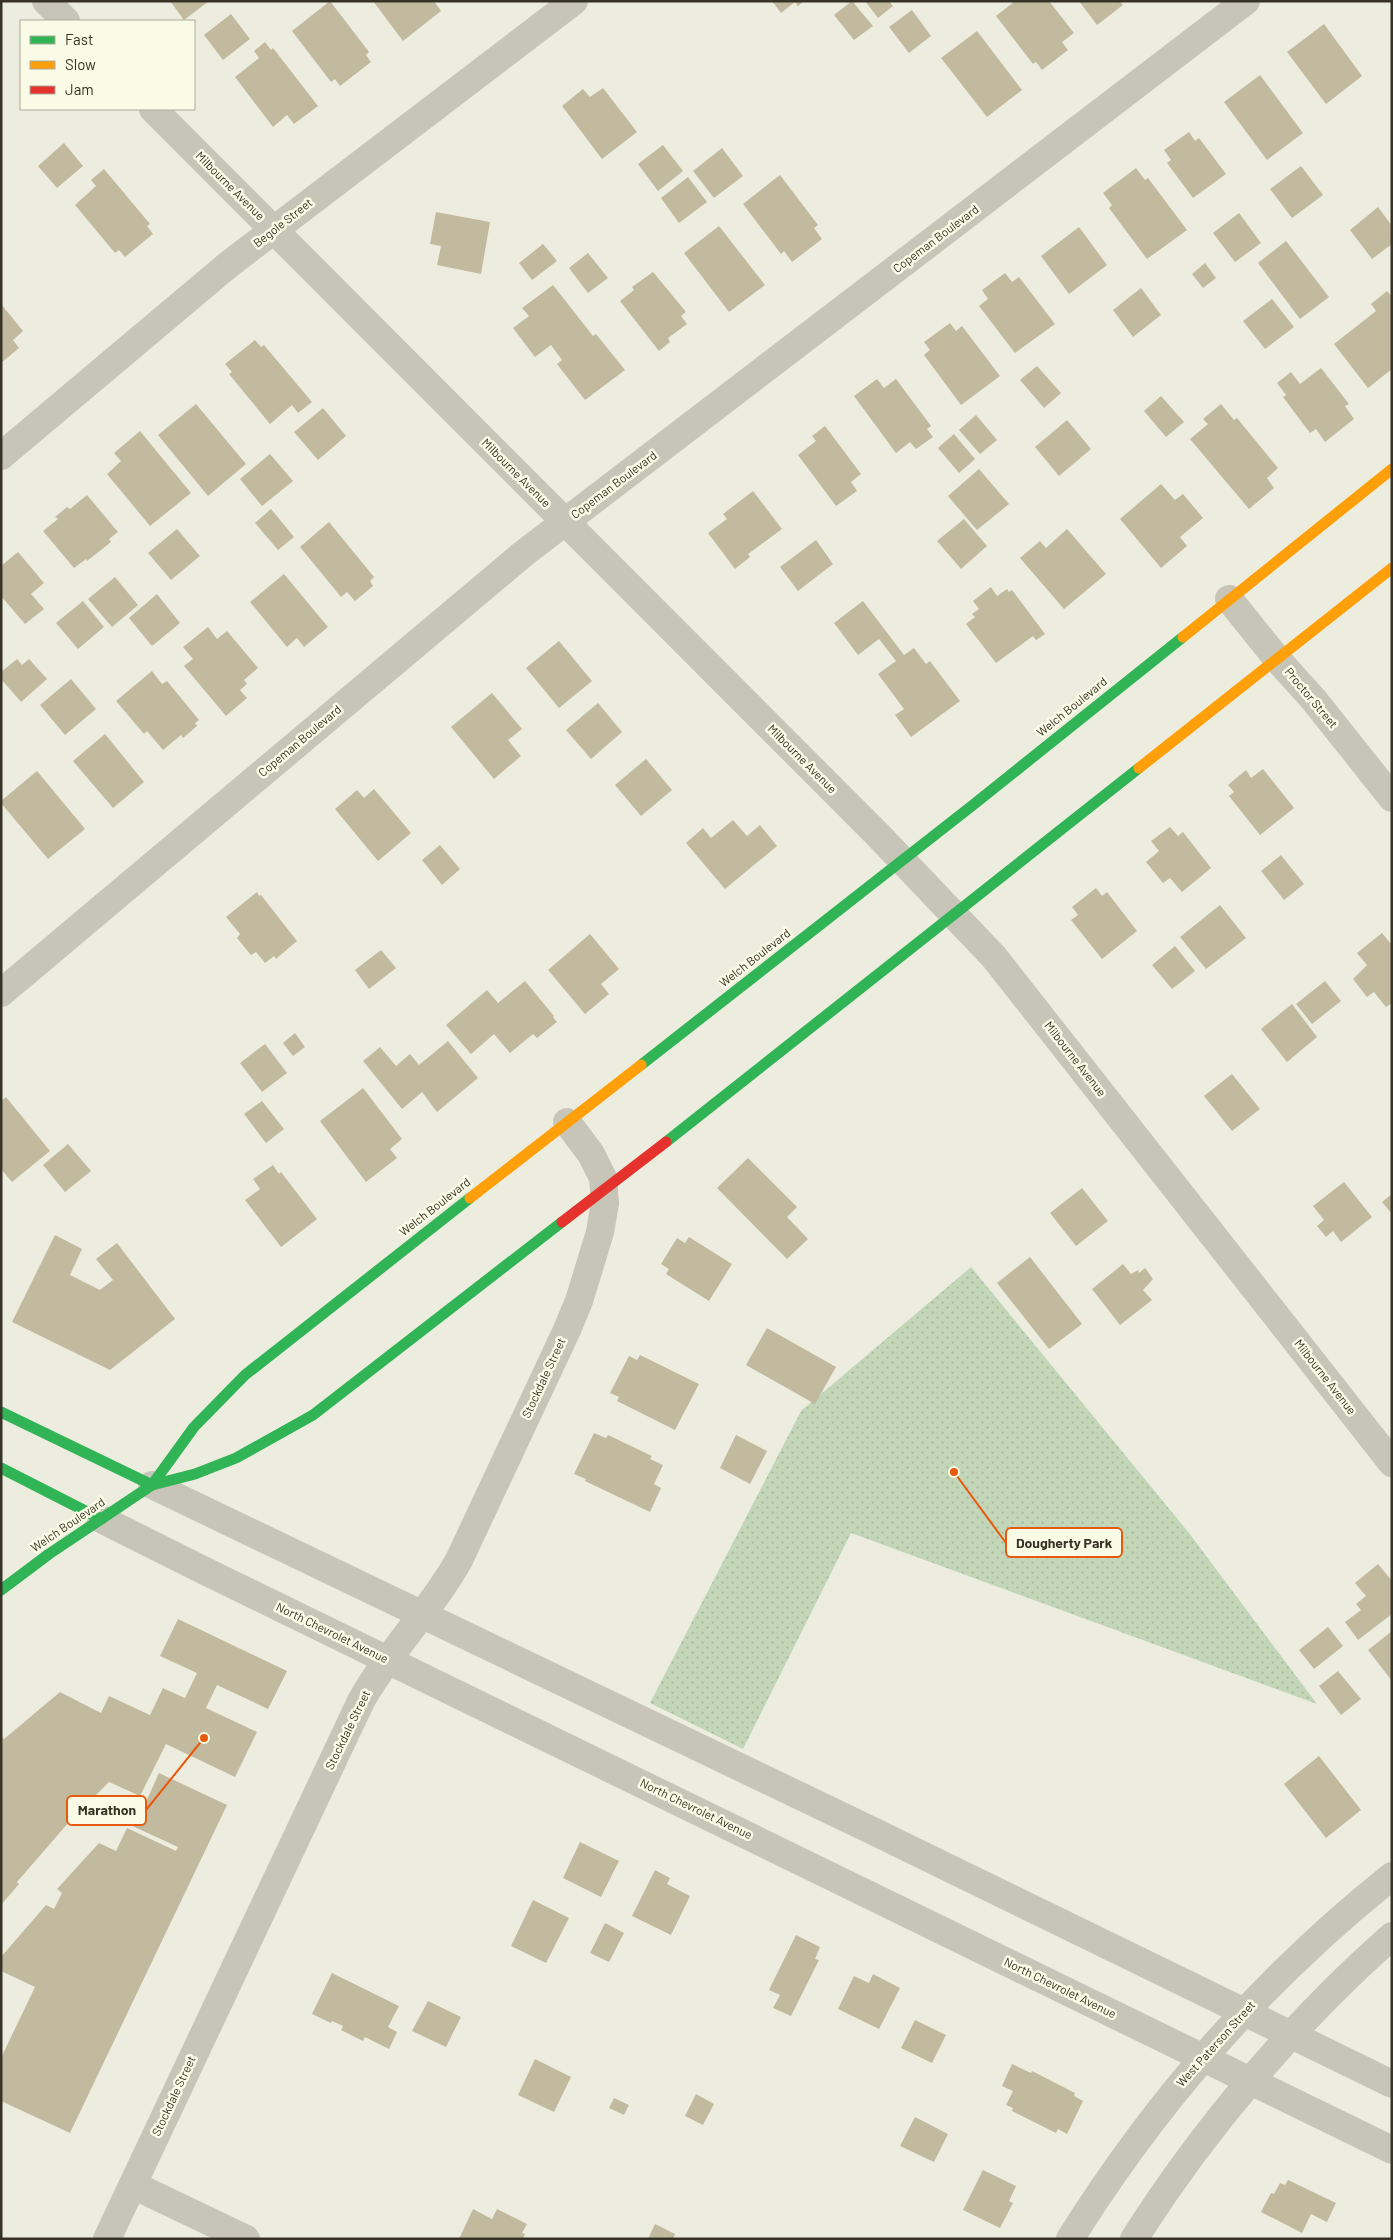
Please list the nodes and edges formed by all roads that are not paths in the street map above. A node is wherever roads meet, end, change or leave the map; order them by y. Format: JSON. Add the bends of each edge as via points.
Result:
{"nodes":[{"id":1,"x":46,"y":1,"type":"edge"},
{"id":2,"x":574,"y":1,"type":"edge"},
{"id":3,"x":1246,"y":1,"type":"edge"},
{"id":4,"x":65,"y":20,"type":"edge"},
{"id":5,"x":154,"y":110,"type":"edge"},
{"id":6,"x":274,"y":230,"type":"junction"},
{"id":7,"x":1,"y":456,"type":"edge"},
{"id":8,"x":1392,"y":469,"type":"edge"},
{"id":9,"x":565,"y":522,"type":"junction"},
{"id":10,"x":1392,"y":568,"type":"edge"},
{"id":11,"x":1229,"y":599,"type":"junction"},
{"id":12,"x":1278,"y":660,"type":"junction"},
{"id":13,"x":1392,"y":798,"type":"edge"},
{"id":14,"x":902,"y":860,"type":"junction"},
{"id":15,"x":955,"y":914,"type":"junction"},
{"id":16,"x":1,"y":993,"type":"edge"},
{"id":17,"x":567,"y":1122,"type":"junction"},
{"id":18,"x":605,"y":1188,"type":"junction"},
{"id":19,"x":1,"y":1412,"type":"edge"},
{"id":20,"x":1392,"y":1464,"type":"edge"},
{"id":21,"x":1,"y":1468,"type":"edge"},
{"id":22,"x":152,"y":1485,"type":"junction"},
{"id":23,"x":101,"y":1519,"type":"junction"},
{"id":24,"x":1,"y":1590,"type":"edge"},
{"id":25,"x":422,"y":1615,"type":"junction"},
{"id":26,"x":388,"y":1660,"type":"junction"},
{"id":27,"x":1392,"y":1876,"type":"edge"},
{"id":28,"x":1392,"y":1936,"type":"edge"},
{"id":29,"x":1244,"y":2012,"type":"junction"},
{"id":30,"x":1291,"y":2035,"type":"junction"},
{"id":31,"x":1202,"y":2058,"type":"junction"},
{"id":32,"x":1252,"y":2081,"type":"junction"},
{"id":33,"x":1392,"y":2084,"type":"edge"},
{"id":34,"x":1392,"y":2150,"type":"edge"},
{"id":35,"x":133,"y":2185,"type":"junction"},
{"id":36,"x":107,"y":2239,"type":"edge"},
{"id":37,"x":246,"y":2239,"type":"edge"},
{"id":38,"x":1070,"y":2239,"type":"edge"},
{"id":39,"x":1134,"y":2239,"type":"edge"}],
"edges":[{"from":1,"to":4,"type":"street"},
{"from":2,"to":6,"type":"street","name":"Begole Street"},
{"from":3,"to":9,"type":"street","name":"Copeman Boulevard"},
{"from":5,"to":6,"type":"street","name":"Milbourne Avenue"},
{"from":6,"to":7,"type":"street","name":"Begole Street"},
{"from":6,"to":9,"type":"street","name":"Milbourne Avenue"},
{"from":8,"to":11,"type":"main road","name":"Welch Boulevard"},
{"from":9,"to":14,"type":"street","name":"Milbourne Avenue"},
{"from":9,"to":16,"type":"street","name":"Copeman Boulevard"},
{"from":10,"to":12,"type":"main road","name":"Welch Boulevard"},
{"from":11,"to":12,"type":"street","name":"Proctor Street"},
{"from":11,"to":14,"type":"main road","name":"Welch Boulevard"},
{"from":12,"to":13,"type":"street","name":"Proctor Street"},
{"from":12,"to":15,"type":"main road","name":"Welch Boulevard"},
{"from":14,"to":15,"type":"street","name":"Milbourne Avenue"},
{"from":14,"to":17,"type":"main road","name":"Welch Boulevard"},
{"from":15,"to":18,"type":"main road","name":"Welch Boulevard"},
{"from":15,"to":20,"type":"street","name":"Milbourne Avenue","via":[[994,957]]},
{"from":17,"to":18,"type":"street","name":"Stockdale Street","via":[[594,1161]]},
{"from":17,"to":22,"type":"main road","name":"Welch Boulevard","via":[[245,1375],[178,1444]]},
{"from":18,"to":22,"type":"main road","name":"Welch Boulevard","via":[[313,1415],[214,1467]]},
{"from":18,"to":25,"type":"street","name":"Stockdale Street","via":[[600,1232],[566,1332],[459,1560]]},
{"from":19,"to":22,"type":"main road"},
{"from":21,"to":23,"type":"main road","name":"North Chevrolet Avenue"},
{"from":22,"to":23,"type":"main road","name":"Welch Boulevard"},
{"from":22,"to":25,"type":"street"},
{"from":23,"to":24,"type":"main road","name":"Welch Boulevard"},
{"from":23,"to":26,"type":"street","name":"North Chevrolet Avenue"},
{"from":25,"to":26,"type":"street","name":"Stockdale Street"},
{"from":25,"to":29,"type":"street"},
{"from":26,"to":31,"type":"street","name":"North Chevrolet Avenue"},
{"from":26,"to":35,"type":"street","name":"Stockdale Street","via":[[361,1701]]},
{"from":27,"to":29,"type":"street","name":"West Paterson Street","via":[[1333,1924]]},
{"from":28,"to":30,"type":"street"},
{"from":29,"to":30,"type":"street"},
{"from":29,"to":31,"type":"street","name":"West Paterson Street"},
{"from":30,"to":32,"type":"street"},
{"from":30,"to":33,"type":"street"},
{"from":31,"to":32,"type":"street","name":"North Chevrolet Avenue"},
{"from":31,"to":38,"type":"street","name":"West Paterson Street","via":[[1124,2156]]},
{"from":32,"to":34,"type":"street","name":"North Chevrolet Avenue"},
{"from":32,"to":39,"type":"street","via":[[1166,2189]]},
{"from":35,"to":36,"type":"street","name":"Stockdale Street"},
{"from":35,"to":37,"type":"street"}]}
